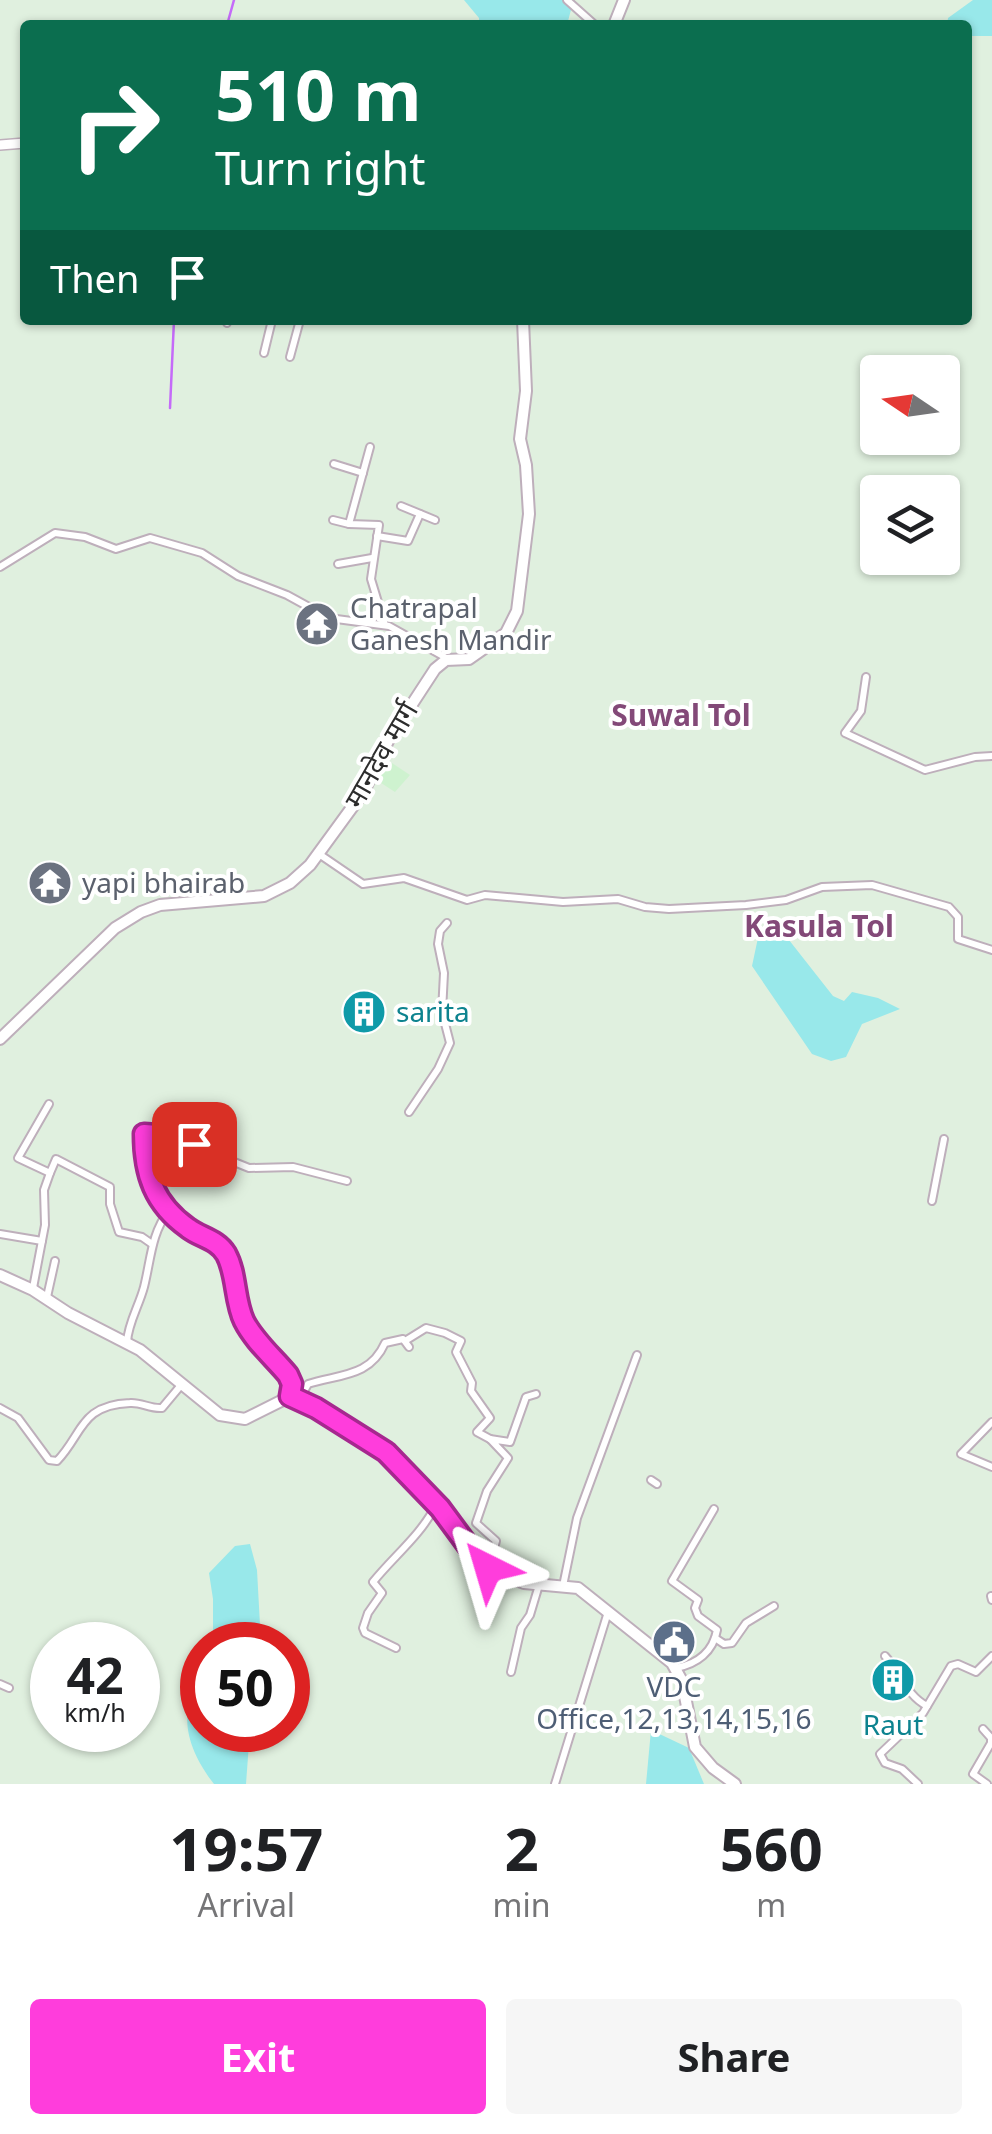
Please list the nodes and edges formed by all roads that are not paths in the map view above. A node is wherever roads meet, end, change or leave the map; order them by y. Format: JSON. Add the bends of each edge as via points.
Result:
{"nodes":[{"id":1,"x":566,"y":0,"type":"edge"},
{"id":2,"x":590,"y":20,"type":"edge"},
{"id":3,"x":271,"y":325,"type":"edge"},
{"id":4,"x":299,"y":325,"type":"edge"},
{"id":5,"x":523,"y":325,"type":"edge"},
{"id":6,"x":264,"y":353,"type":"dead end"},
{"id":7,"x":290,"y":357,"type":"dead end"},
{"id":8,"x":370,"y":447,"type":"dead end"},
{"id":9,"x":334,"y":464,"type":"dead end"},
{"id":10,"x":363,"y":473,"type":"junction"},
{"id":11,"x":402,"y":506,"type":"dead end"},
{"id":12,"x":420,"y":514,"type":"junction"},
{"id":13,"x":333,"y":520,"type":"dead end"},
{"id":14,"x":435,"y":520,"type":"dead end"},
{"id":15,"x":348,"y":524,"type":"junction"},
{"id":16,"x":377,"y":536,"type":"junction"},
{"id":17,"x":372,"y":558,"type":"junction"},
{"id":18,"x":338,"y":564,"type":"dead end"},
{"id":19,"x":0,"y":567,"type":"edge"},
{"id":20,"x":385,"y":625,"type":"junction"},
{"id":21,"x":452,"y":660,"type":"junction"},
{"id":22,"x":866,"y":677,"type":"dead end"},
{"id":23,"x":992,"y":756,"type":"edge"},
{"id":24,"x":319,"y":854,"type":"junction"},
{"id":25,"x":446,"y":923,"type":"dead end"},
{"id":26,"x":992,"y":950,"type":"edge"},
{"id":27,"x":0,"y":1039,"type":"edge"},
{"id":28,"x":49,"y":1104,"type":"dead end"},
{"id":29,"x":410,"y":1112,"type":"dead end"},
{"id":30,"x":944,"y":1140,"type":"dead end"},
{"id":31,"x":50,"y":1173,"type":"junction"},
{"id":32,"x":347,"y":1180,"type":"dead end"},
{"id":33,"x":932,"y":1201,"type":"dead end"},
{"id":34,"x":169,"y":1210,"type":"junction"},
{"id":35,"x":0,"y":1234,"type":"edge"},
{"id":36,"x":42,"y":1241,"type":"junction"},
{"id":37,"x":152,"y":1244,"type":"junction"},
{"id":38,"x":55,"y":1261,"type":"dead end"},
{"id":39,"x":0,"y":1275,"type":"edge"},
{"id":40,"x":32,"y":1290,"type":"junction"},
{"id":41,"x":46,"y":1298,"type":"junction"},
{"id":42,"x":127,"y":1343,"type":"junction"},
{"id":43,"x":636,"y":1356,"type":"dead end"},
{"id":44,"x":182,"y":1384,"type":"junction"},
{"id":45,"x":536,"y":1394,"type":"dead end"},
{"id":46,"x":295,"y":1399,"type":"junction"},
{"id":47,"x":0,"y":1408,"type":"edge"},
{"id":48,"x":992,"y":1422,"type":"edge"},
{"id":49,"x":490,"y":1440,"type":"junction"},
{"id":50,"x":992,"y":1467,"type":"edge"},
{"id":51,"x":436,"y":1504,"type":"junction"},
{"id":52,"x":714,"y":1509,"type":"dead end"},
{"id":53,"x":488,"y":1568,"type":"junction"},
{"id":54,"x":539,"y":1585,"type":"junction"},
{"id":55,"x":563,"y":1586,"type":"junction"},
{"id":56,"x":774,"y":1606,"type":"dead end"},
{"id":57,"x":608,"y":1612,"type":"junction"},
{"id":58,"x":715,"y":1638,"type":"junction"},
{"id":59,"x":396,"y":1648,"type":"dead end"},
{"id":60,"x":886,"y":1656,"type":"dead end"},
{"id":61,"x":992,"y":1656,"type":"edge"},
{"id":62,"x":676,"y":1668,"type":"junction"},
{"id":63,"x":511,"y":1672,"type":"dead end"},
{"id":64,"x":0,"y":1684,"type":"edge"},
{"id":65,"x":10,"y":1688,"type":"dead end"},
{"id":66,"x":927,"y":1706,"type":"junction"},
{"id":67,"x":983,"y":1729,"type":"dead end"},
{"id":68,"x":555,"y":1784,"type":"edge"},
{"id":69,"x":734,"y":1784,"type":"edge"},
{"id":70,"x":918,"y":1784,"type":"edge"},
{"id":71,"x":988,"y":1784,"type":"edge"}],
"edges":[{"from":1,"to":2,"type":"street"},
{"from":3,"to":6,"type":"street"},
{"from":4,"to":7,"type":"street"},
{"from":5,"to":21,"type":"main road","name":"मानदेव मार्ग","via":[[520,439],[530,514],[517,611],[506,633],[469,659]]},
{"from":8,"to":10,"type":"street"},
{"from":9,"to":10,"type":"street"},
{"from":10,"to":15,"type":"street"},
{"from":11,"to":12,"type":"street"},
{"from":12,"to":14,"type":"street"},
{"from":12,"to":16,"type":"street","via":[[408,542]]},
{"from":13,"to":15,"type":"street"},
{"from":15,"to":16,"type":"street","via":[[380,525]]},
{"from":16,"to":17,"type":"street"},
{"from":17,"to":18,"type":"street"},
{"from":17,"to":20,"type":"street"},
{"from":19,"to":20,"type":"street","via":[[55,533],[116,550],[150,538],[202,553],[329,618]]},
{"from":20,"to":21,"type":"street"},
{"from":21,"to":24,"type":"main road","name":"मानदेव मार्ग","via":[[435,669],[414,698],[364,791]]},
{"from":22,"to":23,"type":"street","via":[[861,710],[844,733],[925,770]]},
{"from":24,"to":26,"type":"street","via":[[363,884],[411,878],[470,900],[618,899],[669,909],[746,905],[822,887],[872,884],[950,907],[958,917],[958,939]]},
{"from":24,"to":27,"type":"main road","name":"मानदेव मार्ग","via":[[290,883],[264,896],[160,906],[130,918]]},
{"from":25,"to":29,"type":"street","via":[[438,944],[450,1043]]},
{"from":28,"to":31,"type":"street","via":[[18,1158]]},
{"from":30,"to":33,"type":"street"},
{"from":31,"to":36,"type":"street"},
{"from":31,"to":37,"type":"street","via":[[56,1159],[110,1187],[119,1232]]},
{"from":32,"to":34,"type":"street","via":[[293,1167],[249,1168],[172,1136],[144,1134],[144,1166]]},
{"from":34,"to":37,"type":"street"},
{"from":34,"to":46,"type":"street","via":[[223,1250],[244,1320],[288,1375]]},
{"from":35,"to":36,"type":"street"},
{"from":36,"to":40,"type":"street"},
{"from":37,"to":42,"type":"street"},
{"from":38,"to":41,"type":"street"},
{"from":39,"to":40,"type":"main road"},
{"from":40,"to":41,"type":"main road"},
{"from":41,"to":42,"type":"main road"},
{"from":42,"to":44,"type":"main road"},
{"from":43,"to":55,"type":"street","via":[[577,1518]]},
{"from":44,"to":46,"type":"main road","via":[[220,1416],[237,1420]]},
{"from":44,"to":47,"type":"street","via":[[162,1408],[134,1402],[84,1420],[56,1461],[18,1418]]},
{"from":45,"to":49,"type":"street","via":[[526,1398],[510,1442]]},
{"from":46,"to":49,"type":"street","via":[[308,1384],[360,1371],[373,1364],[385,1343],[407,1344],[426,1328],[461,1341],[456,1352],[490,1418],[477,1432]]},
{"from":46,"to":51,"type":"main road","via":[[378,1444]]},
{"from":48,"to":50,"type":"street","via":[[961,1454]]},
{"from":49,"to":53,"type":"street","via":[[508,1458],[476,1523],[496,1541]]},
{"from":51,"to":53,"type":"main road"},
{"from":51,"to":59,"type":"street","via":[[422,1530],[373,1582],[382,1593],[363,1628]]},
{"from":52,"to":58,"type":"street","via":[[672,1581],[698,1600],[698,1616],[717,1630]]},
{"from":53,"to":54,"type":"main road"},
{"from":54,"to":55,"type":"main road"},
{"from":54,"to":63,"type":"street"},
{"from":55,"to":57,"type":"main road","via":[[586,1592]]},
{"from":56,"to":58,"type":"street","via":[[746,1623],[732,1643]]},
{"from":57,"to":62,"type":"main road"},
{"from":57,"to":68,"type":"street"},
{"from":58,"to":62,"type":"street","via":[[693,1665]]},
{"from":60,"to":66,"type":"street","via":[[912,1697]]},
{"from":61,"to":66,"type":"street","via":[[976,1672],[951,1666]]},
{"from":62,"to":69,"type":"main road","via":[[695,1747]]},
{"from":64,"to":65,"type":"street"},
{"from":66,"to":70,"type":"street","via":[[880,1754]]},
{"from":67,"to":71,"type":"street","via":[[991,1738],[973,1774]]}]}
